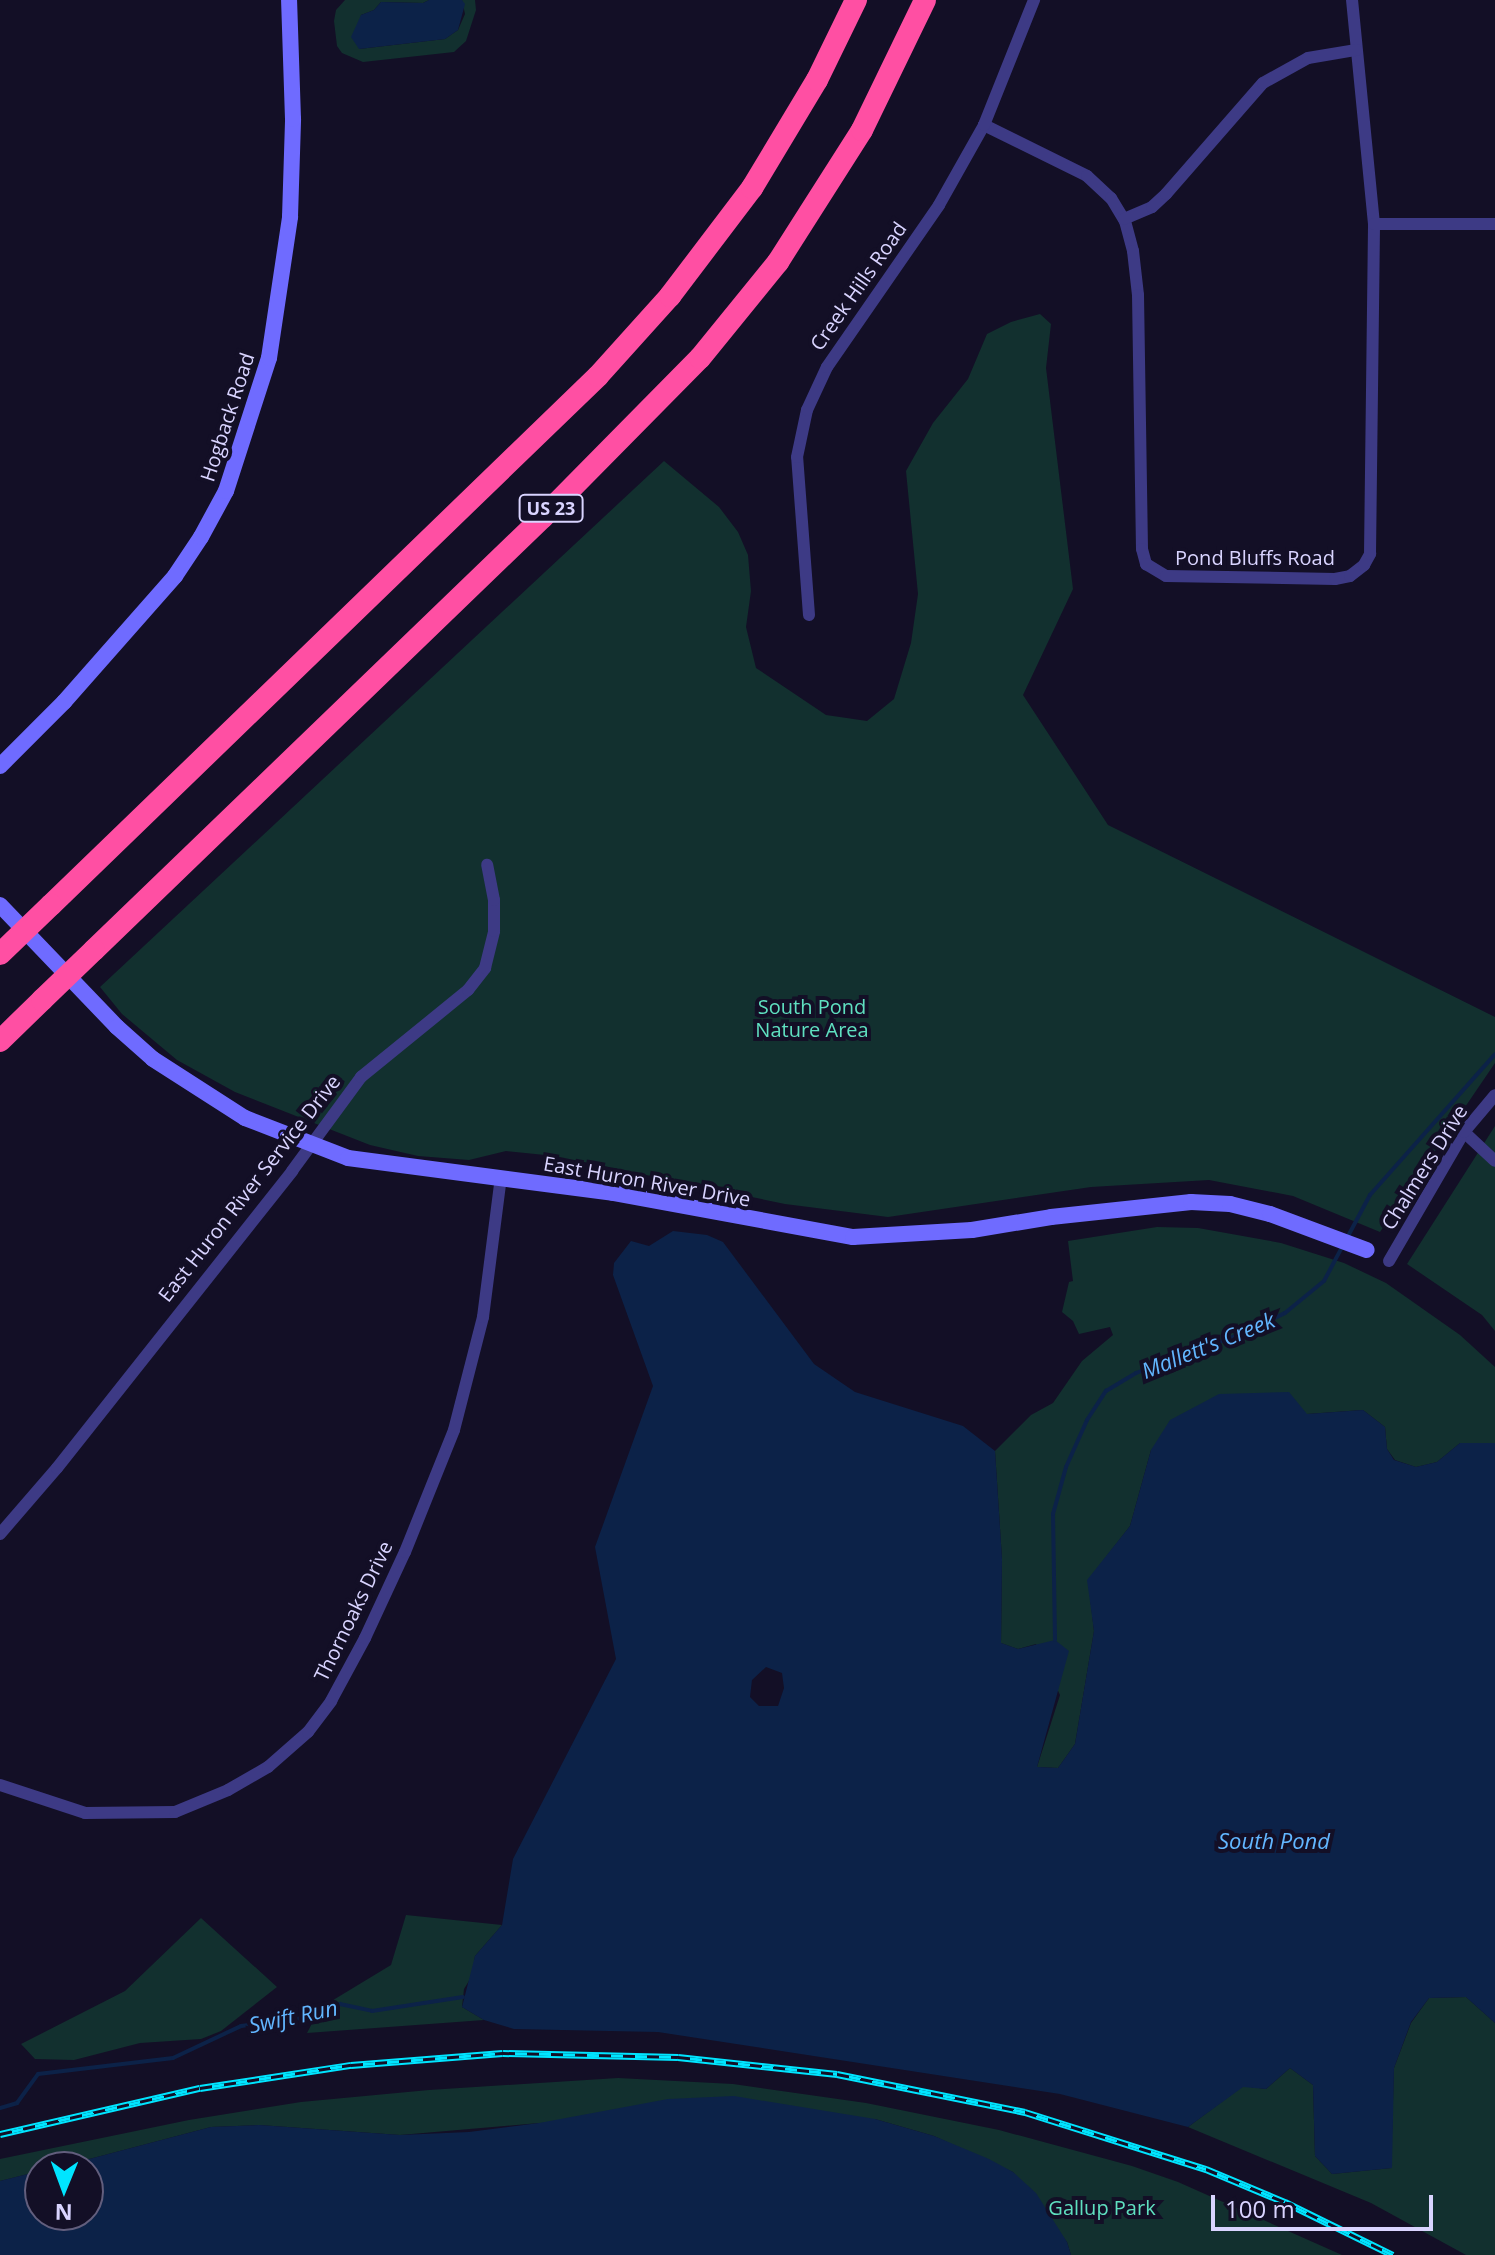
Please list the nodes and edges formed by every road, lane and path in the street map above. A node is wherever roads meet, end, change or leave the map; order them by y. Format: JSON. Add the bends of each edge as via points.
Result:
{"nodes":[{"id":1,"x":289,"y":0,"type":"edge"},
{"id":2,"x":856,"y":0,"type":"edge"},
{"id":3,"x":925,"y":0,"type":"edge"},
{"id":4,"x":1034,"y":0,"type":"edge"},
{"id":5,"x":1352,"y":0,"type":"edge"},
{"id":6,"x":1356,"y":50,"type":"junction"},
{"id":7,"x":984,"y":125,"type":"junction"},
{"id":8,"x":1124,"y":219,"type":"junction"},
{"id":9,"x":1374,"y":224,"type":"junction"},
{"id":10,"x":1495,"y":224,"type":"edge"},
{"id":11,"x":809,"y":615,"type":"dead end"},
{"id":12,"x":0,"y":766,"type":"edge"},
{"id":13,"x":487,"y":865,"type":"dead end"},
{"id":14,"x":0,"y":905,"type":"edge"},
{"id":15,"x":0,"y":954,"type":"edge"},
{"id":16,"x":0,"y":1041,"type":"edge"},
{"id":17,"x":1495,"y":1095,"type":"edge"},
{"id":18,"x":1464,"y":1132,"type":"junction"},
{"id":19,"x":310,"y":1146,"type":"junction"},
{"id":20,"x":1495,"y":1161,"type":"edge"},
{"id":21,"x":501,"y":1177,"type":"junction"},
{"id":22,"x":1367,"y":1250,"type":"dead end"},
{"id":23,"x":1389,"y":1261,"type":"dead end"},
{"id":24,"x":0,"y":1534,"type":"edge"},
{"id":25,"x":0,"y":1785,"type":"edge"}],
"edges":[{"from":1,"to":12,"type":"main road","name":"Hogback Road","via":[[290,217],[269,358],[226,491],[175,576],[84,681]]},
{"from":2,"to":15,"type":"highway","number":"US 23","bridge":true,"via":[[817,80],[752,188],[670,296],[598,376]]},
{"from":3,"to":16,"type":"highway","number":"US 23","bridge":true,"via":[[853,143],[778,262],[700,358],[543,517]]},
{"from":4,"to":7,"type":"street","name":"Creek Hills Road"},
{"from":5,"to":6,"type":"street","name":"Pond Bluffs Road"},
{"from":6,"to":8,"type":"street","via":[[1308,58],[1263,83],[1152,207]]},
{"from":6,"to":9,"type":"street","name":"Pond Bluffs Road"},
{"from":7,"to":8,"type":"street","name":"Pond Bluffs Road","via":[[1087,176]]},
{"from":7,"to":11,"type":"street","name":"Creek Hills Road","via":[[939,205],[827,367],[807,410],[797,457]]},
{"from":8,"to":9,"type":"street","name":"Pond Bluffs Road","via":[[1138,295],[1142,549],[1146,564],[1156,573],[1196,577],[1335,579],[1350,576],[1370,554]]},
{"from":9,"to":10,"type":"street"},
{"from":13,"to":19,"type":"street","name":"East Huron River Service Drive","via":[[494,931],[485,968],[468,990],[361,1077]]},
{"from":14,"to":19,"type":"main road","name":"East Huron River Drive","via":[[153,1059],[245,1118]]},
{"from":17,"to":18,"type":"street","name":"Chalmers Drive"},
{"from":18,"to":20,"type":"street"},
{"from":18,"to":23,"type":"street","name":"Chalmers Drive"},
{"from":19,"to":21,"type":"main road","name":"East Huron River Drive","via":[[397,1167]]},
{"from":19,"to":24,"type":"street","name":"East Huron River Service Drive"},
{"from":21,"to":22,"type":"main road","name":"East Huron River Drive","via":[[853,1237],[972,1230],[1191,1202],[1230,1204]]},
{"from":21,"to":25,"type":"street","name":"Thornoaks Drive","via":[[483,1317],[454,1430],[365,1638],[308,1732],[268,1767],[175,1812],[85,1813]]}]}
